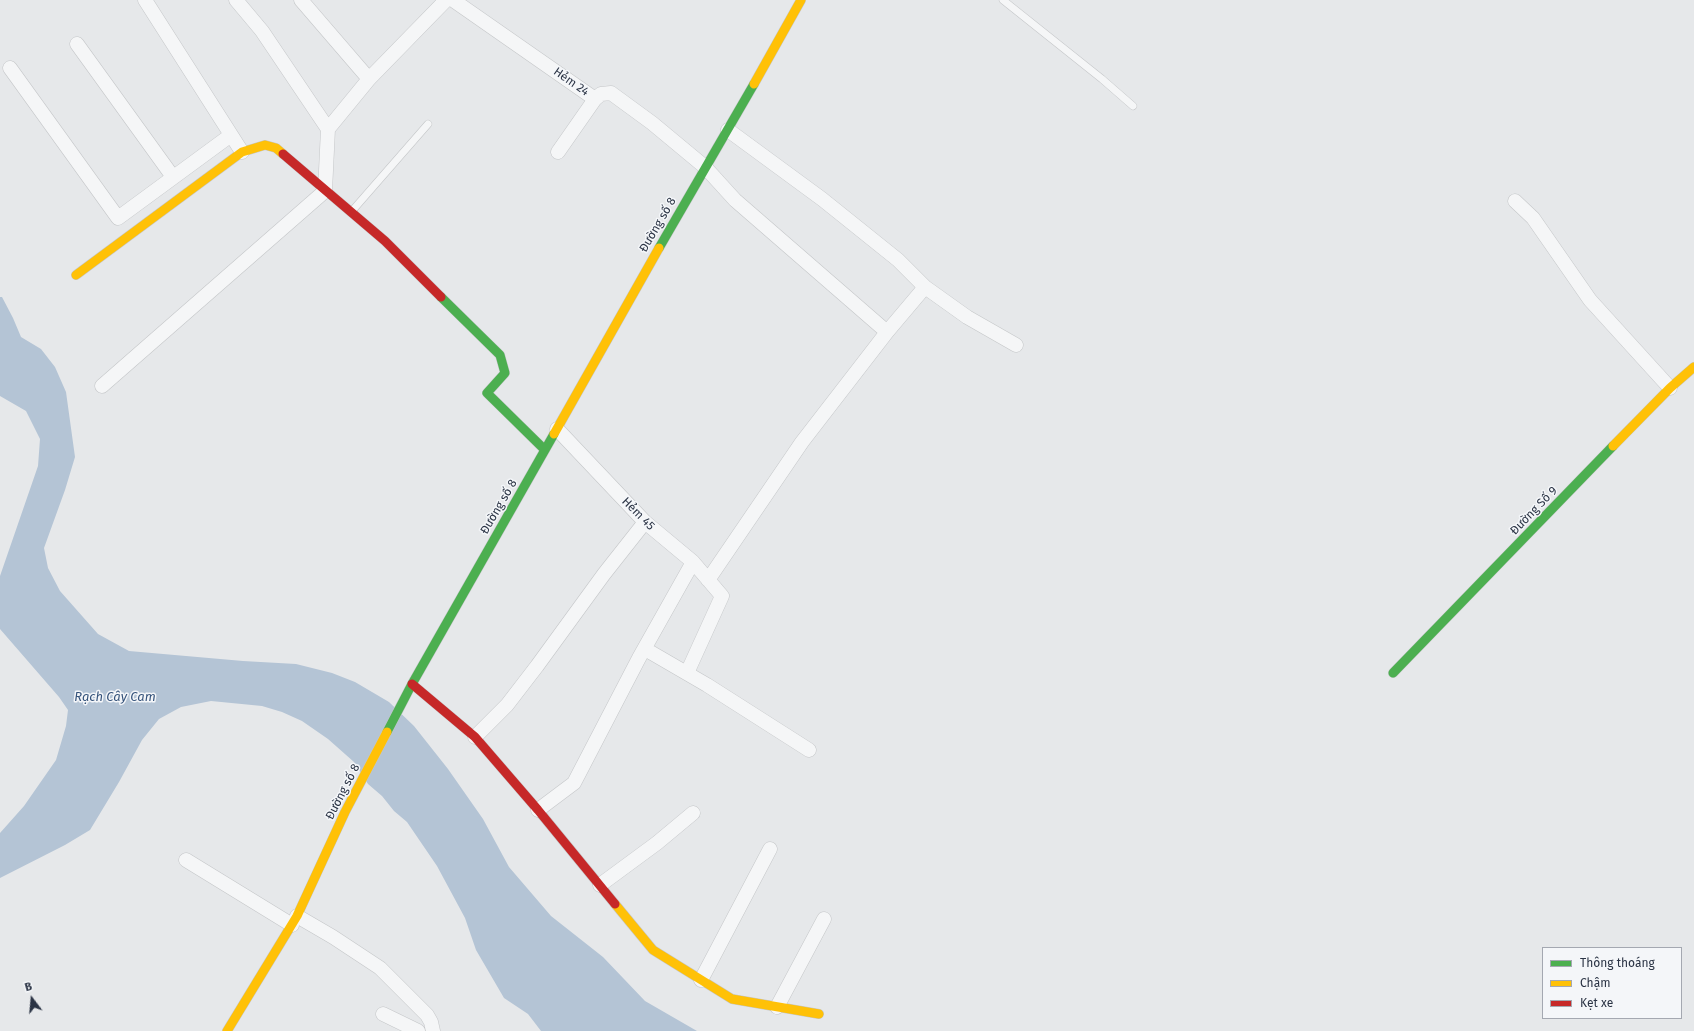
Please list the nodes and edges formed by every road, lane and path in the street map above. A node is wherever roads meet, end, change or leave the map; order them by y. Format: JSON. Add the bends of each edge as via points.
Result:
{"nodes":[{"id":1,"x":146,"y":0,"type":"edge"},
{"id":2,"x":236,"y":0,"type":"edge"},
{"id":3,"x":301,"y":0,"type":"edge"},
{"id":4,"x":446,"y":0,"type":"edge"},
{"id":5,"x":453,"y":0,"type":"edge"},
{"id":6,"x":801,"y":0,"type":"edge"},
{"id":7,"x":1003,"y":0,"type":"edge"},
{"id":8,"x":77,"y":44,"type":"dead end"},
{"id":9,"x":10,"y":68,"type":"dead end"},
{"id":10,"x":369,"y":79,"type":"junction"},
{"id":11,"x":595,"y":99,"type":"junction"},
{"id":12,"x":1133,"y":106,"type":"dead end"},
{"id":13,"x":428,"y":124,"type":"dead end"},
{"id":14,"x":328,"y":129,"type":"junction"},
{"id":15,"x":728,"y":130,"type":"junction"},
{"id":16,"x":230,"y":135,"type":"junction"},
{"id":17,"x":242,"y":152,"type":"junction"},
{"id":18,"x":558,"y":152,"type":"dead end"},
{"id":19,"x":706,"y":167,"type":"junction"},
{"id":20,"x":173,"y":177,"type":"junction"},
{"id":21,"x":325,"y":191,"type":"junction"},
{"id":22,"x":1515,"y":201,"type":"dead end"},
{"id":23,"x":351,"y":213,"type":"junction"},
{"id":24,"x":76,"y":275,"type":"dead end"},
{"id":25,"x":925,"y":286,"type":"junction"},
{"id":26,"x":887,"y":332,"type":"junction"},
{"id":27,"x":1016,"y":345,"type":"dead end"},
{"id":28,"x":1694,"y":366,"type":"edge"},
{"id":29,"x":102,"y":386,"type":"dead end"},
{"id":30,"x":1670,"y":388,"type":"junction"},
{"id":31,"x":557,"y":429,"type":"junction"},
{"id":32,"x":545,"y":450,"type":"junction"},
{"id":33,"x":645,"y":522,"type":"junction"},
{"id":34,"x":693,"y":562,"type":"junction"},
{"id":35,"x":708,"y":580,"type":"junction"},
{"id":36,"x":645,"y":649,"type":"junction"},
{"id":37,"x":687,"y":673,"type":"junction"},
{"id":38,"x":1393,"y":673,"type":"dead end"},
{"id":39,"x":412,"y":684,"type":"junction"},
{"id":40,"x":475,"y":737,"type":"junction"},
{"id":41,"x":809,"y":750,"type":"dead end"},
{"id":42,"x":538,"y":810,"type":"junction"},
{"id":43,"x":694,"y":813,"type":"dead end"},
{"id":44,"x":770,"y":849,"type":"dead end"},
{"id":45,"x":186,"y":860,"type":"dead end"},
{"id":46,"x":600,"y":886,"type":"junction"},
{"id":47,"x":824,"y":919,"type":"dead end"},
{"id":48,"x":294,"y":920,"type":"junction"},
{"id":49,"x":701,"y":980,"type":"junction"},
{"id":50,"x":777,"y":1007,"type":"junction"},
{"id":51,"x":383,"y":1014,"type":"dead end"},
{"id":52,"x":819,"y":1014,"type":"dead end"},
{"id":53,"x":227,"y":1031,"type":"edge"},
{"id":54,"x":418,"y":1031,"type":"edge"},
{"id":55,"x":433,"y":1031,"type":"edge"}],
"edges":[{"from":1,"to":16,"type":"street"},
{"from":2,"to":14,"type":"street","via":[[262,31]]},
{"from":3,"to":10,"type":"street"},
{"from":4,"to":10,"type":"street"},
{"from":5,"to":11,"type":"street","name":"Hẻm 24"},
{"from":6,"to":15,"type":"street","name":"Đường số 8"},
{"from":7,"to":12,"type":"lane"},
{"from":8,"to":20,"type":"street"},
{"from":9,"to":20,"type":"street","via":[[118,218]]},
{"from":10,"to":14,"type":"street"},
{"from":11,"to":18,"type":"street"},
{"from":11,"to":19,"type":"street","name":"Hẻm 24","via":[[601,94],[611,93]]},
{"from":13,"to":23,"type":"lane"},
{"from":14,"to":21,"type":"street"},
{"from":15,"to":19,"type":"street","name":"Đường số 8"},
{"from":15,"to":25,"type":"street","via":[[822,199],[898,260]]},
{"from":16,"to":17,"type":"street"},
{"from":16,"to":20,"type":"street"},
{"from":17,"to":21,"type":"street","via":[[265,145],[276,148]]},
{"from":17,"to":24,"type":"street"},
{"from":19,"to":26,"type":"street","via":[[735,200]]},
{"from":19,"to":31,"type":"street","name":"Đường số 8"},
{"from":21,"to":23,"type":"street"},
{"from":21,"to":29,"type":"street"},
{"from":22,"to":30,"type":"street","via":[[1533,218],[1590,300]]},
{"from":23,"to":32,"type":"street","via":[[385,241],[500,355],[506,373],[487,393]]},
{"from":25,"to":26,"type":"street"},
{"from":25,"to":27,"type":"street","via":[[967,317]]},
{"from":26,"to":35,"type":"street","via":[[802,442]]},
{"from":28,"to":30,"type":"street","name":"Đường Số 9"},
{"from":30,"to":38,"type":"street","name":"Đường Số 9"},
{"from":31,"to":32,"type":"street","name":"Đường số 8"},
{"from":31,"to":33,"type":"street","name":"Hẻm 45"},
{"from":32,"to":39,"type":"street","name":"Đường số 8"},
{"from":33,"to":34,"type":"street","name":"Hẻm 45"},
{"from":33,"to":40,"type":"street","via":[[507,705]]},
{"from":34,"to":35,"type":"street","name":"Hẻm 45"},
{"from":34,"to":36,"type":"street"},
{"from":35,"to":37,"type":"street","name":"Hẻm 45","via":[[722,596]]},
{"from":36,"to":37,"type":"street"},
{"from":36,"to":42,"type":"street","via":[[574,783]]},
{"from":37,"to":41,"type":"street"},
{"from":39,"to":40,"type":"street"},
{"from":39,"to":48,"type":"street","name":"Đường số 8","via":[[345,812]]},
{"from":40,"to":42,"type":"street"},
{"from":42,"to":46,"type":"street"},
{"from":43,"to":46,"type":"street"},
{"from":44,"to":49,"type":"street"},
{"from":45,"to":48,"type":"street"},
{"from":46,"to":49,"type":"street","via":[[653,950]]},
{"from":47,"to":50,"type":"street"},
{"from":48,"to":53,"type":"street","name":"Đường số 8"},
{"from":48,"to":55,"type":"street","via":[[334,937],[380,968],[427,1015]]},
{"from":49,"to":50,"type":"street","via":[[732,999]]},
{"from":50,"to":52,"type":"street"},
{"from":51,"to":54,"type":"street"}]}
